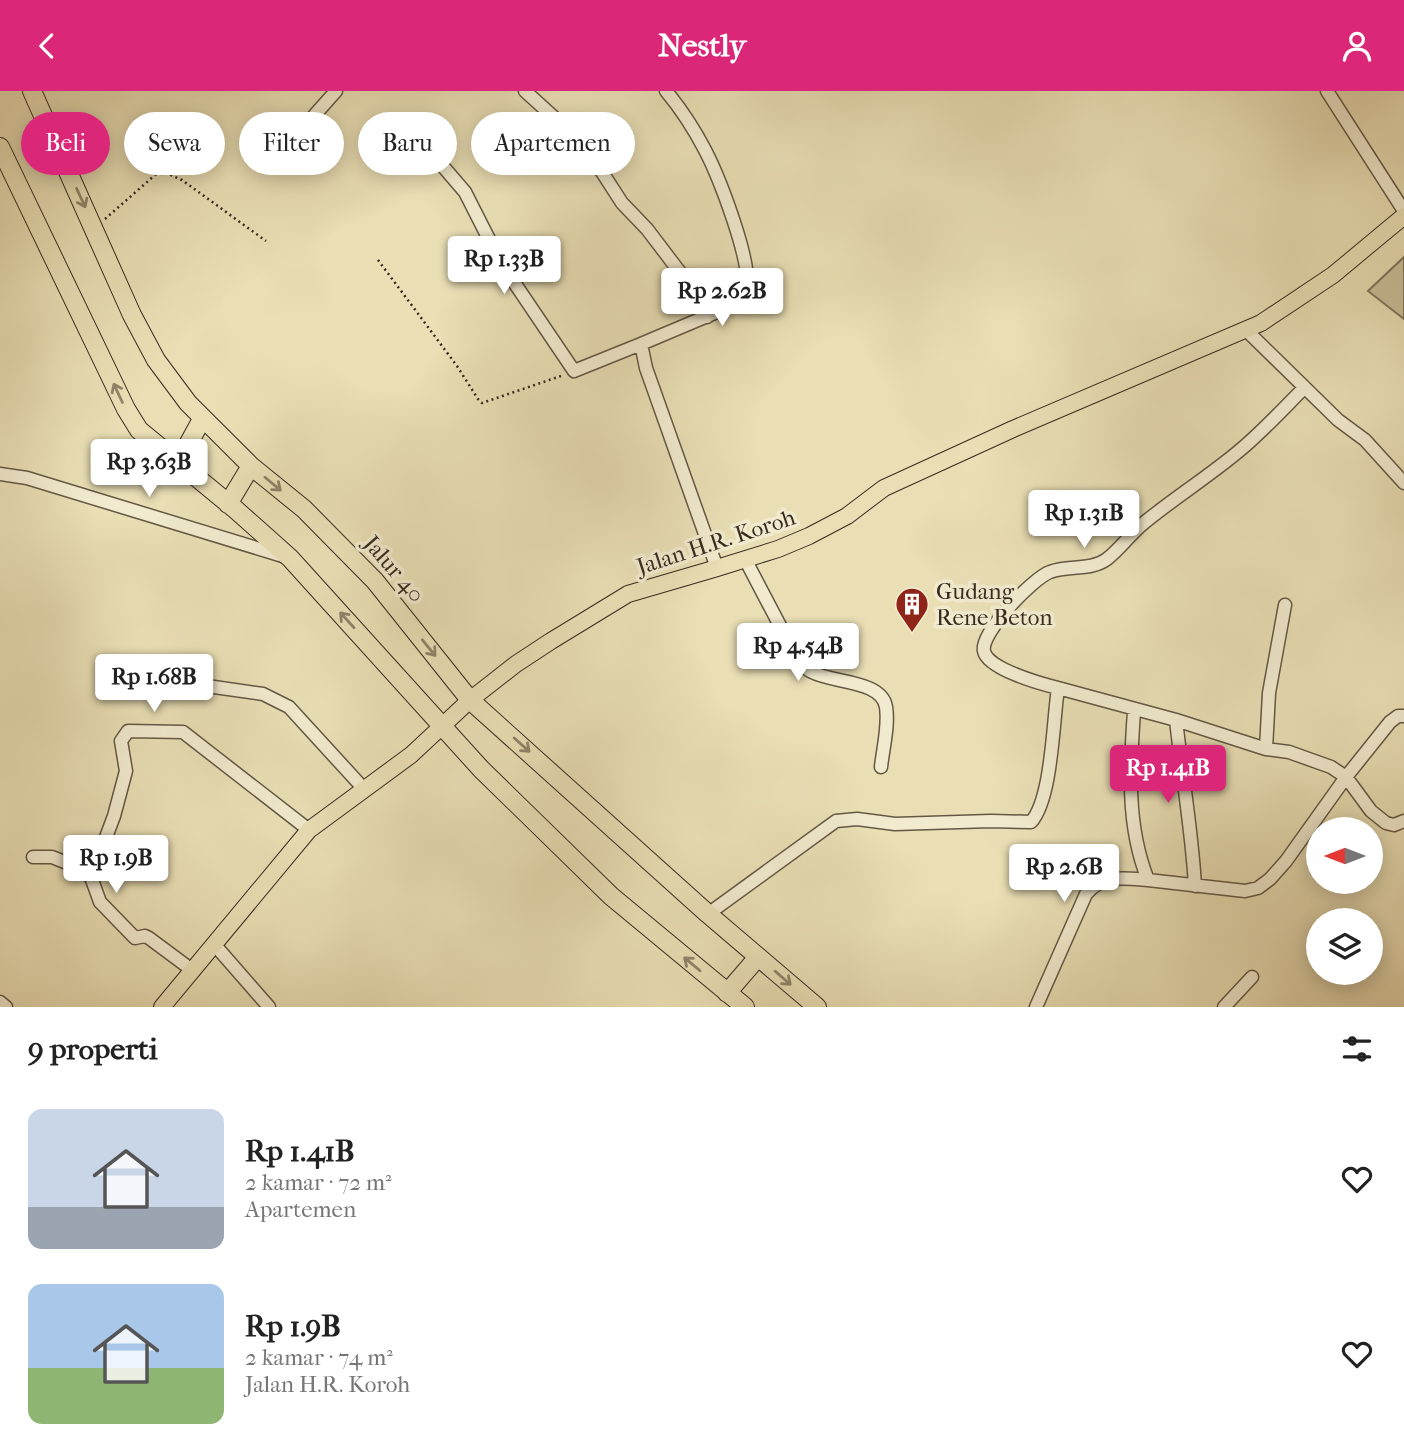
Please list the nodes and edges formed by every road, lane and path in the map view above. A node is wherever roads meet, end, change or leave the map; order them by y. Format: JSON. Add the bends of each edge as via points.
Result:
{"nodes":[{"id":1,"x":32,"y":91,"type":"edge"},
{"id":2,"x":336,"y":91,"type":"edge"},
{"id":3,"x":525,"y":91,"type":"edge"},
{"id":4,"x":666,"y":91,"type":"edge"},
{"id":5,"x":1327,"y":91,"type":"edge"},
{"id":6,"x":317,"y":112,"type":"edge"},
{"id":7,"x":0,"y":148,"type":"edge"},
{"id":8,"x":450,"y":175,"type":"edge"},
{"id":9,"x":1404,"y":211,"type":"edge"},
{"id":10,"x":1404,"y":216,"type":"edge"},
{"id":11,"x":94,"y":228,"type":"junction"},
{"id":12,"x":266,"y":241,"type":"dead end"},
{"id":13,"x":378,"y":260,"type":"dead end"},
{"id":14,"x":707,"y":317,"type":"junction"},
{"id":15,"x":1246,"y":330,"type":"junction"},
{"id":16,"x":640,"y":344,"type":"junction"},
{"id":17,"x":574,"y":371,"type":"junction"},
{"id":18,"x":1304,"y":388,"type":"junction"},
{"id":19,"x":201,"y":419,"type":"junction"},
{"id":20,"x":178,"y":463,"type":"junction"},
{"id":21,"x":251,"y":466,"type":"junction"},
{"id":22,"x":0,"y":474,"type":"edge"},
{"id":23,"x":1404,"y":483,"type":"edge"},
{"id":24,"x":228,"y":504,"type":"junction"},
{"id":25,"x":290,"y":558,"type":"junction"},
{"id":26,"x":745,"y":559,"type":"junction"},
{"id":27,"x":717,"y":568,"type":"junction"},
{"id":28,"x":1285,"y":605,"type":"dead end"},
{"id":29,"x":207,"y":686,"type":"dead end"},
{"id":30,"x":1058,"y":688,"type":"junction"},
{"id":31,"x":470,"y":700,"type":"junction"},
{"id":32,"x":1135,"y":711,"type":"junction"},
{"id":33,"x":1404,"y":716,"type":"edge"},
{"id":34,"x":1176,"y":720,"type":"junction"},
{"id":35,"x":442,"y":725,"type":"junction"},
{"id":36,"x":1266,"y":749,"type":"junction"},
{"id":37,"x":881,"y":767,"type":"dead end"},
{"id":38,"x":1346,"y":778,"type":"junction"},
{"id":39,"x":364,"y":789,"type":"junction"},
{"id":40,"x":1404,"y":821,"type":"edge"},
{"id":41,"x":309,"y":830,"type":"junction"},
{"id":42,"x":33,"y":857,"type":"dead end"},
{"id":43,"x":91,"y":877,"type":"junction"},
{"id":44,"x":1147,"y":880,"type":"junction"},
{"id":45,"x":1195,"y":886,"type":"junction"},
{"id":46,"x":708,"y":913,"type":"junction"},
{"id":47,"x":214,"y":944,"type":"junction"},
{"id":48,"x":758,"y":957,"type":"junction"},
{"id":49,"x":192,"y":971,"type":"junction"},
{"id":50,"x":1252,"y":977,"type":"dead end"},
{"id":51,"x":727,"y":993,"type":"junction"},
{"id":52,"x":0,"y":1002,"type":"edge"},
{"id":53,"x":167,"y":1005,"type":"edge"},
{"id":54,"x":6,"y":1007,"type":"edge"},
{"id":55,"x":269,"y":1007,"type":"edge"},
{"id":56,"x":745,"y":1007,"type":"edge"},
{"id":57,"x":817,"y":1007,"type":"edge"},
{"id":58,"x":1036,"y":1007,"type":"edge"},
{"id":59,"x":1224,"y":1007,"type":"edge"}],
"edges":[{"from":1,"to":11,"type":"highway","name":"Jalur 40","one_way":true},
{"from":2,"to":6,"type":"street"},
{"from":3,"to":14,"type":"street","via":[[569,131],[685,279]]},
{"from":4,"to":14,"type":"street","via":[[706,152],[746,267],[747,291],[741,299]]},
{"from":5,"to":9,"type":"street"},
{"from":20,"to":7,"type":"highway","one_way":true,"via":[[139,430],[126,409]]},
{"from":8,"to":17,"type":"street","via":[[465,192],[501,263]]},
{"from":10,"to":15,"type":"main road","name":"Jalan H.R. Koroh","via":[[1299,300]]},
{"from":11,"to":12,"type":"path","via":[[155,175],[166,173]]},
{"from":11,"to":19,"type":"highway","name":"Jalur 40","via":[[156,360]]},
{"from":13,"to":17,"type":"path","via":[[482,403]]},
{"from":14,"to":16,"type":"street"},
{"from":15,"to":18,"type":"street"},
{"from":15,"to":26,"type":"main road","name":"Jalan H.R. Koroh","via":[[1013,429],[884,488],[847,516],[809,535]]},
{"from":16,"to":17,"type":"street"},
{"from":16,"to":27,"type":"street"},
{"from":18,"to":23,"type":"street","via":[[1365,440]]},
{"from":18,"to":30,"type":"street","via":[[1241,450],[1143,524],[1106,560],[1049,572],[1007,610],[988,634],[986,658],[1029,680]]},
{"from":19,"to":20,"type":"highway"},
{"from":19,"to":21,"type":"highway","name":"Jalur 40"},
{"from":20,"to":24,"type":"highway"},
{"from":21,"to":24,"type":"highway"},
{"from":21,"to":31,"type":"highway","name":"Jalur 40","one_way":true,"via":[[304,509],[375,581]]},
{"from":22,"to":25,"type":"street","via":[[27,478]]},
{"from":24,"to":25,"type":"highway"},
{"from":35,"to":25,"type":"highway","one_way":true},
{"from":26,"to":27,"type":"main road","name":"Jalan H.R. Koroh"},
{"from":26,"to":37,"type":"street","via":[[799,662],[810,672],[862,685],[884,699]]},
{"from":27,"to":31,"type":"main road","name":"Jalan H.R. Koroh","via":[[628,594],[516,664]]},
{"from":28,"to":36,"type":"street","via":[[1269,693]]},
{"from":29,"to":39,"type":"street","via":[[263,694],[289,707]]},
{"from":30,"to":32,"type":"street"},
{"from":30,"to":46,"type":"street","via":[[1049,771],[1031,822],[836,821]]},
{"from":31,"to":35,"type":"main road","name":"Jalan H.R. Koroh"},
{"from":31,"to":46,"type":"highway","name":"Jalur 40","one_way":true},
{"from":32,"to":34,"type":"street"},
{"from":32,"to":44,"type":"street","via":[[1129,773],[1132,816]]},
{"from":33,"to":38,"type":"street","via":[[1390,722]]},
{"from":34,"to":36,"type":"street"},
{"from":34,"to":45,"type":"street"},
{"from":35,"to":39,"type":"main road","name":"Jalan H.R. Koroh","via":[[411,755]]},
{"from":51,"to":35,"type":"highway","one_way":true,"via":[[611,895]]},
{"from":36,"to":38,"type":"street","via":[[1298,754]]},
{"from":38,"to":40,"type":"street","via":[[1380,819],[1394,825]]},
{"from":38,"to":45,"type":"street","via":[[1286,861],[1258,888]]},
{"from":39,"to":41,"type":"main road","name":"Jalan H.R. Koroh"},
{"from":41,"to":43,"type":"street","via":[[183,732],[128,731],[121,741],[127,771]]},
{"from":41,"to":47,"type":"main road","name":"Jalan H.R. Koroh"},
{"from":42,"to":43,"type":"street","via":[[52,857]]},
{"from":43,"to":49,"type":"street","via":[[100,902],[126,929],[135,937],[149,938]]},
{"from":44,"to":45,"type":"street"},
{"from":44,"to":58,"type":"street","via":[[1111,878],[1086,894]]},
{"from":46,"to":48,"type":"highway","name":"Jalur 40"},
{"from":47,"to":49,"type":"main road","name":"Jalan H.R. Koroh"},
{"from":47,"to":55,"type":"street"},
{"from":48,"to":51,"type":"highway"},
{"from":48,"to":57,"type":"highway","name":"Jalur 40","one_way":true},
{"from":49,"to":53,"type":"main road","name":"Jalan H.R. Koroh"},
{"from":50,"to":59,"type":"street"},
{"from":51,"to":56,"type":"highway"},
{"from":52,"to":54,"type":"street"}]}
